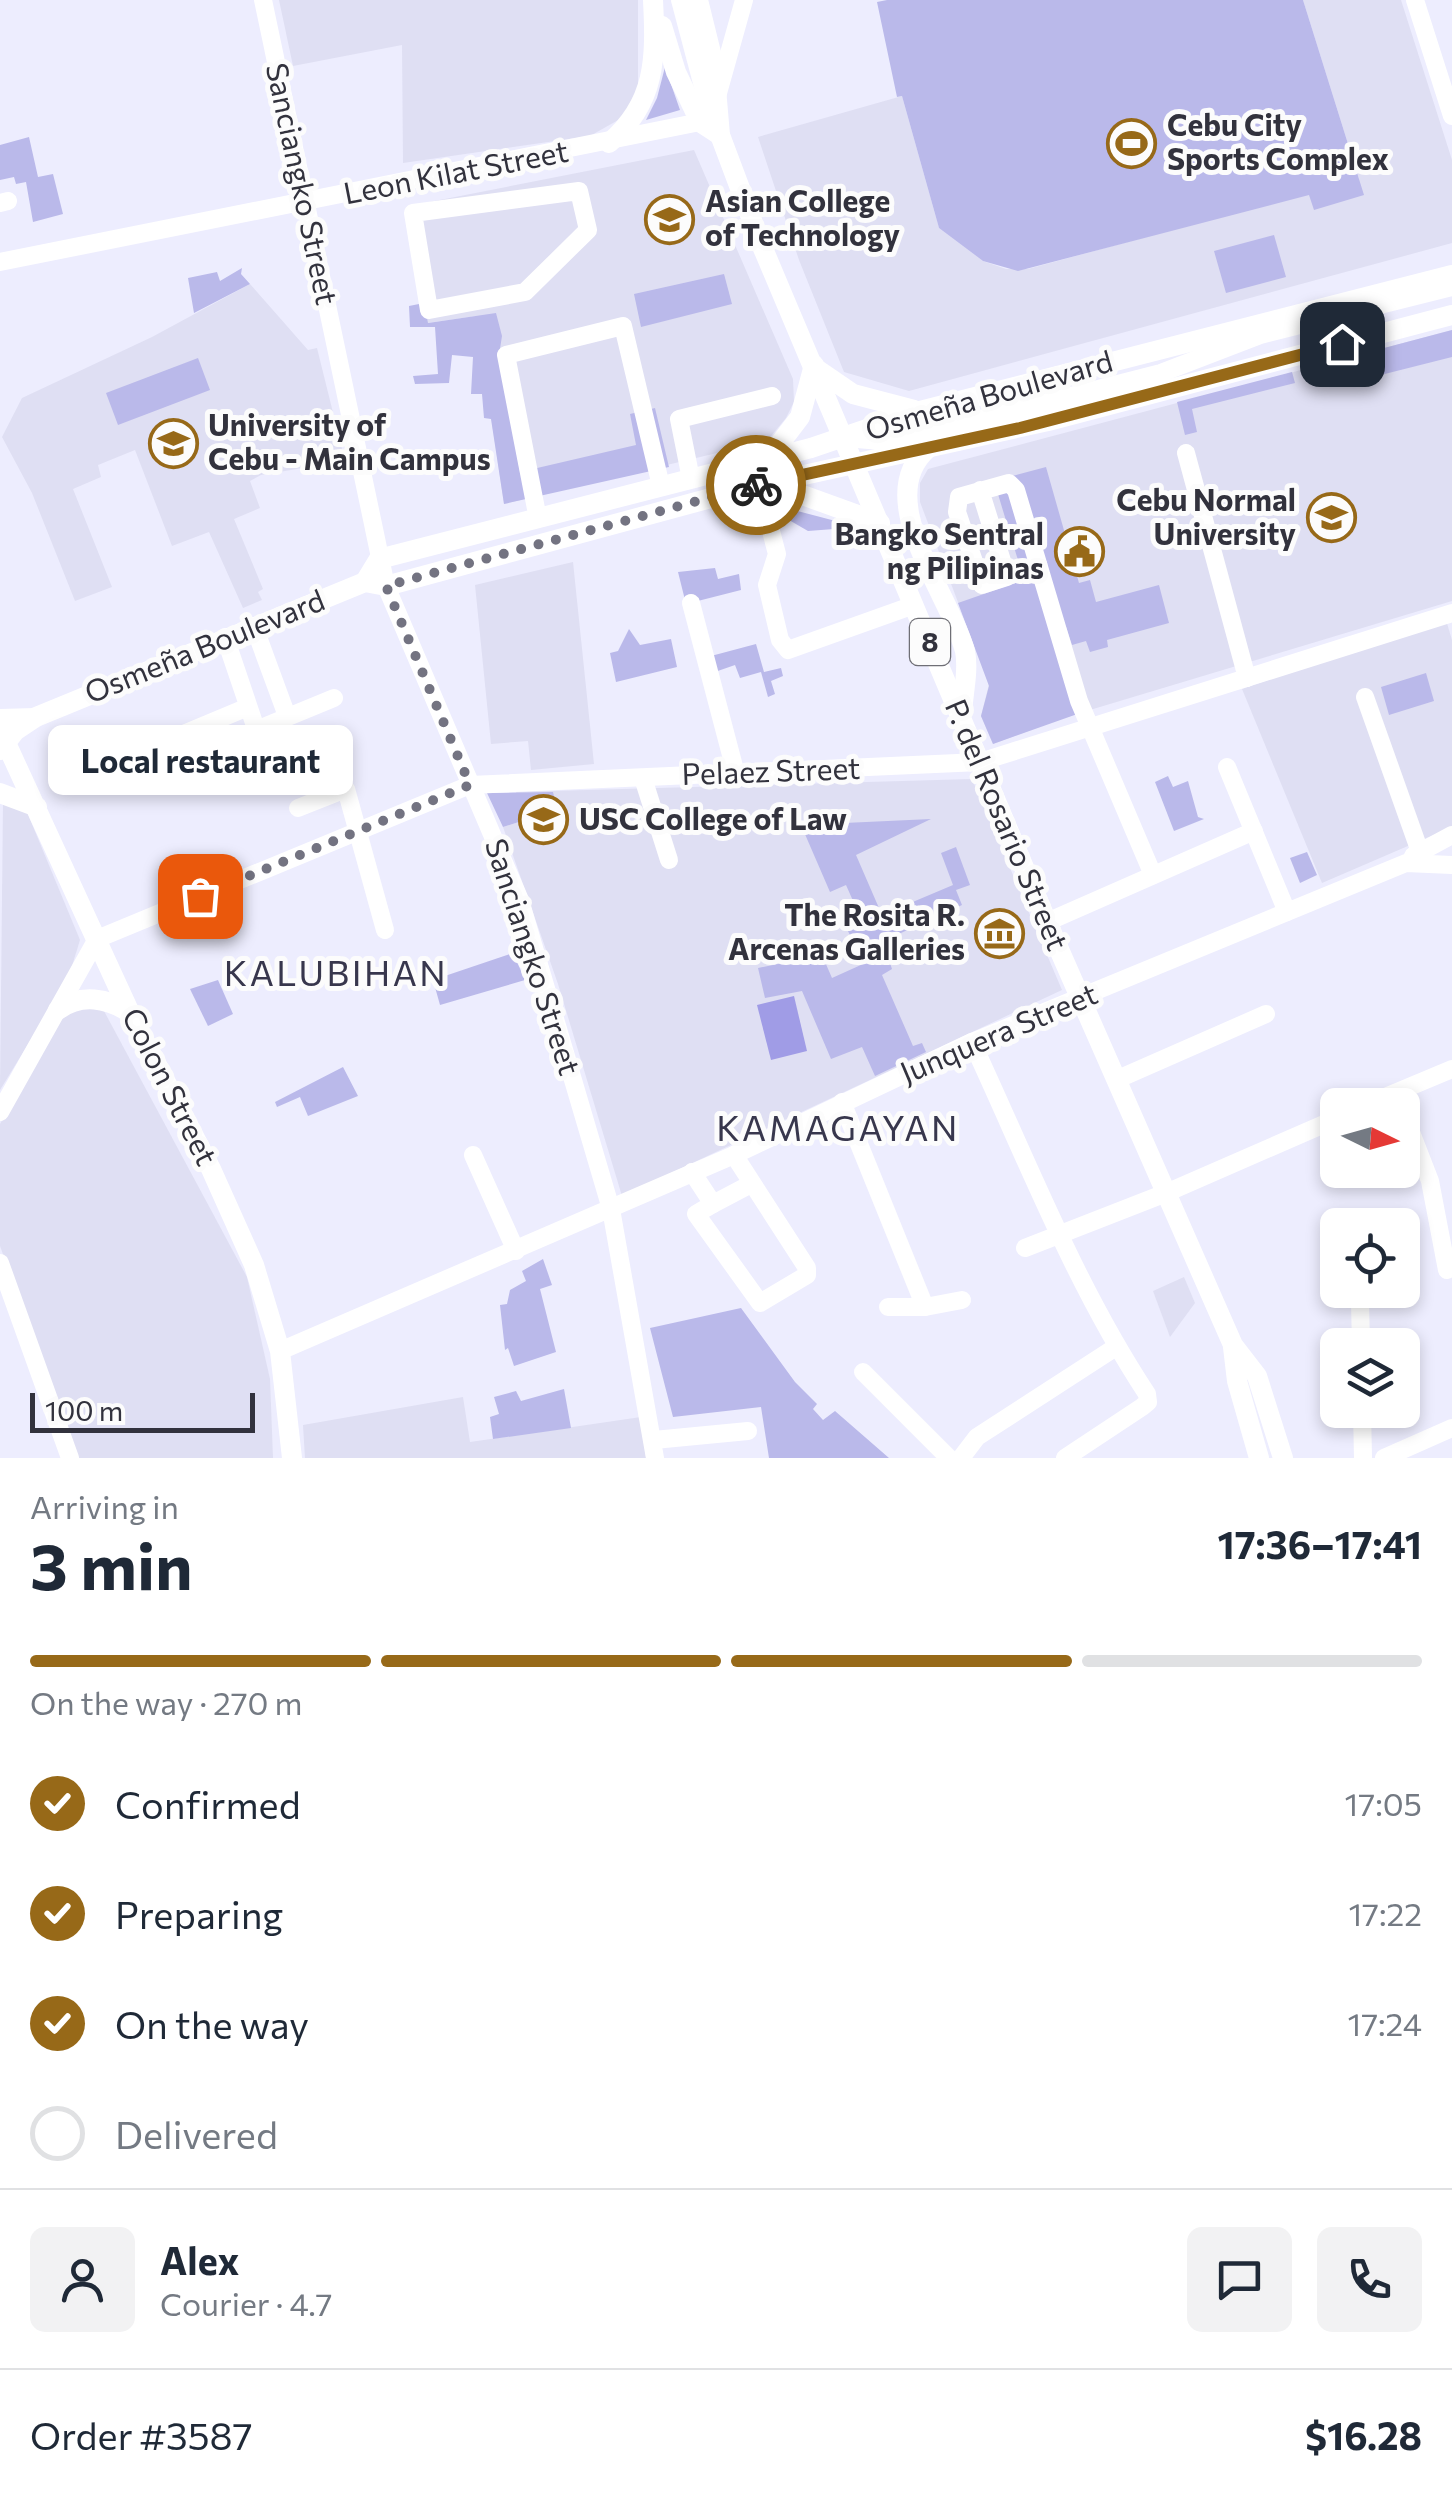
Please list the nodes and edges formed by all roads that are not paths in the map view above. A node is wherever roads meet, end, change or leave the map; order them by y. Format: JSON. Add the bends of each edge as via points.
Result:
{"nodes":[{"id":1,"x":264,"y":0,"type":"edge"},
{"id":2,"x":655,"y":0,"type":"edge"},
{"id":3,"x":680,"y":0,"type":"edge"},
{"id":4,"x":698,"y":0,"type":"edge"},
{"id":5,"x":744,"y":0,"type":"edge"},
{"id":6,"x":1414,"y":0,"type":"edge"},
{"id":7,"x":1450,"y":106,"type":"edge"},
{"id":8,"x":709,"y":110,"type":"junction"},
{"id":9,"x":720,"y":135,"type":"junction"},
{"id":10,"x":609,"y":143,"type":"junction"},
{"id":11,"x":477,"y":169,"type":"junction"},
{"id":12,"x":306,"y":202,"type":"junction"},
{"id":13,"x":484,"y":202,"type":"junction"},
{"id":14,"x":0,"y":262,"type":"edge"},
{"id":15,"x":1452,"y":275,"type":"edge"},
{"id":16,"x":1452,"y":287,"type":"edge"},
{"id":17,"x":1452,"y":316,"type":"edge"},
{"id":18,"x":815,"y":367,"type":"junction"},
{"id":19,"x":772,"y":396,"type":"dead end"},
{"id":20,"x":920,"y":411,"type":"junction"},
{"id":21,"x":845,"y":438,"type":"junction"},
{"id":22,"x":928,"y":449,"type":"junction"},
{"id":23,"x":1186,"y":452,"type":"dead end"},
{"id":24,"x":768,"y":460,"type":"junction"},
{"id":25,"x":856,"y":465,"type":"junction"},
{"id":26,"x":691,"y":479,"type":"junction"},
{"id":27,"x":763,"y":484,"type":"junction"},
{"id":28,"x":661,"y":486,"type":"junction"},
{"id":29,"x":980,"y":490,"type":"junction"},
{"id":30,"x":538,"y":519,"type":"junction"},
{"id":31,"x":880,"y":522,"type":"junction"},
{"id":32,"x":379,"y":559,"type":"junction"},
{"id":33,"x":375,"y":584,"type":"junction"},
{"id":34,"x":691,"y":603,"type":"dead end"},
{"id":35,"x":914,"y":604,"type":"junction"},
{"id":36,"x":1452,"y":613,"type":"edge"},
{"id":37,"x":254,"y":626,"type":"junction"},
{"id":38,"x":225,"y":638,"type":"junction"},
{"id":39,"x":1247,"y":678,"type":"junction"},
{"id":40,"x":1366,"y":697,"type":"dead end"},
{"id":41,"x":334,"y":698,"type":"dead end"},
{"id":42,"x":248,"y":707,"type":"junction"},
{"id":43,"x":288,"y":716,"type":"junction"},
{"id":44,"x":0,"y":718,"type":"edge"},
{"id":45,"x":36,"y":718,"type":"junction"},
{"id":46,"x":961,"y":718,"type":"junction"},
{"id":47,"x":1090,"y":727,"type":"junction"},
{"id":48,"x":254,"y":731,"type":"junction"},
{"id":49,"x":181,"y":735,"type":"dead end"},
{"id":50,"x":2,"y":740,"type":"edge"},
{"id":51,"x":980,"y":762,"type":"junction"},
{"id":52,"x":1227,"y":767,"type":"dead end"},
{"id":53,"x":736,"y":774,"type":"junction"},
{"id":54,"x":272,"y":776,"type":"dead end"},
{"id":55,"x":643,"y":778,"type":"junction"},
{"id":56,"x":470,"y":785,"type":"junction"},
{"id":57,"x":0,"y":792,"type":"edge"},
{"id":58,"x":37,"y":808,"type":"junction"},
{"id":59,"x":298,"y":808,"type":"dead end"},
{"id":60,"x":360,"y":830,"type":"junction"},
{"id":61,"x":1254,"y":831,"type":"junction"},
{"id":62,"x":1452,"y":836,"type":"edge"},
{"id":63,"x":1413,"y":856,"type":"junction"},
{"id":64,"x":669,"y":860,"type":"dead end"},
{"id":65,"x":1452,"y":865,"type":"edge"},
{"id":66,"x":1154,"y":875,"type":"junction"},
{"id":67,"x":1287,"y":912,"type":"junction"},
{"id":68,"x":1047,"y":922,"type":"junction"},
{"id":69,"x":385,"y":930,"type":"dead end"},
{"id":70,"x":98,"y":940,"type":"junction"},
{"id":71,"x":1080,"y":998,"type":"junction"},
{"id":72,"x":58,"y":1010,"type":"junction"},
{"id":73,"x":130,"y":1013,"type":"junction"},
{"id":74,"x":1266,"y":1014,"type":"dead end"},
{"id":75,"x":972,"y":1042,"type":"junction"},
{"id":76,"x":1452,"y":1068,"type":"edge"},
{"id":77,"x":1118,"y":1078,"type":"junction"},
{"id":78,"x":1420,"y":1089,"type":"edge"},
{"id":79,"x":842,"y":1102,"type":"junction"},
{"id":80,"x":0,"y":1112,"type":"edge"},
{"id":81,"x":1320,"y":1126,"type":"edge"},
{"id":82,"x":473,"y":1155,"type":"dead end"},
{"id":83,"x":734,"y":1155,"type":"junction"},
{"id":84,"x":1420,"y":1155,"type":"edge"},
{"id":85,"x":692,"y":1172,"type":"junction"},
{"id":86,"x":751,"y":1184,"type":"junction"},
{"id":87,"x":1166,"y":1193,"type":"junction"},
{"id":88,"x":713,"y":1204,"type":"junction"},
{"id":89,"x":611,"y":1209,"type":"junction"},
{"id":90,"x":1063,"y":1236,"type":"junction"},
{"id":91,"x":1025,"y":1248,"type":"dead end"},
{"id":92,"x":516,"y":1251,"type":"junction"},
{"id":93,"x":0,"y":1262,"type":"edge"},
{"id":94,"x":1448,"y":1270,"type":"dead end"},
{"id":95,"x":962,"y":1300,"type":"dead end"},
{"id":96,"x":888,"y":1306,"type":"dead end"},
{"id":97,"x":925,"y":1307,"type":"junction"},
{"id":98,"x":1233,"y":1345,"type":"junction"},
{"id":99,"x":1116,"y":1347,"type":"junction"},
{"id":100,"x":280,"y":1351,"type":"junction"},
{"id":101,"x":862,"y":1372,"type":"dead end"},
{"id":102,"x":1362,"y":1428,"type":"edge"},
{"id":103,"x":1452,"y":1428,"type":"edge"},
{"id":104,"x":748,"y":1431,"type":"dead end"},
{"id":105,"x":655,"y":1449,"type":"edge"},
{"id":106,"x":1421,"y":1450,"type":"edge"},
{"id":107,"x":70,"y":1458,"type":"edge"},
{"id":108,"x":292,"y":1458,"type":"edge"},
{"id":109,"x":950,"y":1458,"type":"edge"},
{"id":110,"x":960,"y":1458,"type":"edge"},
{"id":111,"x":1065,"y":1458,"type":"edge"},
{"id":112,"x":1259,"y":1458,"type":"edge"},
{"id":113,"x":1283,"y":1458,"type":"edge"},
{"id":114,"x":1363,"y":1458,"type":"edge"},
{"id":115,"x":1384,"y":1458,"type":"edge"}],
"edges":[{"from":1,"to":12,"type":"street","name":"Sanciangko Street"},
{"from":2,"to":8,"type":"main road","number":"8","via":[[676,72]]},
{"from":2,"to":10,"type":"main road","via":[[650,86],[634,118]]},
{"from":3,"to":8,"type":"street"},
{"from":4,"to":8,"type":"main road","number":"8"},
{"from":5,"to":8,"type":"street"},
{"from":6,"to":7,"type":"street"},
{"from":8,"to":9,"type":"main road","number":"8"},
{"from":8,"to":9,"type":"main road"},
{"from":8,"to":10,"type":"street","name":"Leon Kilat Street"},
{"from":9,"to":18,"type":"main road","name":"P. del Rosario Street","number":"8"},
{"from":10,"to":11,"type":"street","name":"Leon Kilat Street"},
{"from":11,"to":12,"type":"street","name":"Leon Kilat Street"},
{"from":11,"to":13,"type":"street"},
{"from":12,"to":14,"type":"street","name":"Leon Kilat Street"},
{"from":12,"to":32,"type":"street","name":"Sanciangko Street"},
{"from":13,"to":13,"type":"street","via":[[579,191],[588,230],[526,292],[429,310],[413,213]]},
{"from":15,"to":20,"type":"main road","name":"Osmeña Boulevard"},
{"from":16,"to":21,"type":"street","via":[[1260,335],[1160,373],[973,421],[881,442]]},
{"from":17,"to":22,"type":"main road","name":"Osmeña Boulevard","via":[[1306,362]]},
{"from":18,"to":20,"type":"main road","via":[[857,396]]},
{"from":18,"to":21,"type":"main road","name":"P. del Rosario Street","number":"8"},
{"from":18,"to":24,"type":"main road","via":[[800,417]]},
{"from":19,"to":26,"type":"street","via":[[678,419]]},
{"from":20,"to":21,"type":"main road","name":"Osmeña Boulevard"},
{"from":21,"to":24,"type":"main road","name":"Osmeña Boulevard"},
{"from":21,"to":25,"type":"main road","name":"P. del Rosario Street","number":"8"},
{"from":22,"to":25,"type":"main road","name":"Osmeña Boulevard"},
{"from":22,"to":46,"type":"main road","via":[[910,470],[906,503],[965,652]]},
{"from":23,"to":39,"type":"street"},
{"from":24,"to":26,"type":"main road","name":"Osmeña Boulevard"},
{"from":25,"to":27,"type":"main road","name":"Osmeña Boulevard"},
{"from":25,"to":31,"type":"main road","name":"P. del Rosario Street","number":"8"},
{"from":26,"to":28,"type":"main road","name":"Osmeña Boulevard"},
{"from":27,"to":31,"type":"main road"},
{"from":27,"to":33,"type":"main road","name":"Osmeña Boulevard"},
{"from":27,"to":35,"type":"street","via":[[777,554],[767,585],[788,650]]},
{"from":28,"to":30,"type":"main road","name":"Osmeña Boulevard"},
{"from":28,"to":30,"type":"street","via":[[624,326],[506,355]]},
{"from":29,"to":29,"type":"street","via":[[1007,577],[982,586],[957,512],[959,498]]},
{"from":29,"to":47,"type":"street","via":[[1009,483],[1016,490]]},
{"from":30,"to":32,"type":"main road","name":"Osmeña Boulevard"},
{"from":31,"to":35,"type":"main road","name":"P. del Rosario Street","number":"8"},
{"from":32,"to":33,"type":"main road","name":"Osmeña Boulevard"},
{"from":33,"to":37,"type":"main road","name":"Osmeña Boulevard"},
{"from":33,"to":56,"type":"street","name":"Sanciangko Street"},
{"from":34,"to":53,"type":"street"},
{"from":35,"to":46,"type":"main road","name":"P. del Rosario Street","number":"8"},
{"from":36,"to":39,"type":"street","name":"Pelaez Street"},
{"from":37,"to":38,"type":"main road","name":"Osmeña Boulevard"},
{"from":37,"to":43,"type":"street"},
{"from":38,"to":42,"type":"street"},
{"from":38,"to":45,"type":"main road","name":"Osmeña Boulevard"},
{"from":39,"to":47,"type":"street","name":"Pelaez Street"},
{"from":40,"to":63,"type":"street"},
{"from":41,"to":43,"type":"street"},
{"from":42,"to":48,"type":"street"},
{"from":42,"to":49,"type":"street"},
{"from":43,"to":48,"type":"street"},
{"from":44,"to":45,"type":"street"},
{"from":45,"to":50,"type":"main road","name":"Osmeña Boulevard"},
{"from":46,"to":51,"type":"main road","name":"P. del Rosario Street","number":"8"},
{"from":47,"to":51,"type":"street","name":"Pelaez Street"},
{"from":47,"to":66,"type":"street"},
{"from":48,"to":54,"type":"street"},
{"from":50,"to":58,"type":"main road","name":"Colon Street"},
{"from":51,"to":53,"type":"street","name":"Pelaez Street"},
{"from":51,"to":68,"type":"main road","name":"P. del Rosario Street","number":"8"},
{"from":52,"to":61,"type":"street"},
{"from":53,"to":55,"type":"street","name":"Pelaez Street"},
{"from":55,"to":56,"type":"street","name":"Pelaez Street"},
{"from":55,"to":64,"type":"street"},
{"from":56,"to":60,"type":"street","name":"Pelaez Street"},
{"from":56,"to":89,"type":"street","name":"Sanciangko Street","via":[[520,900]]},
{"from":57,"to":58,"type":"main road"},
{"from":58,"to":70,"type":"main road","name":"Colon Street"},
{"from":59,"to":60,"type":"street","via":[[346,789]]},
{"from":60,"to":69,"type":"street"},
{"from":60,"to":70,"type":"street","name":"Pelaez Street"},
{"from":61,"to":66,"type":"street"},
{"from":61,"to":67,"type":"street"},
{"from":62,"to":63,"type":"street"},
{"from":63,"to":65,"type":"street","name":"Junquera Street"},
{"from":63,"to":67,"type":"street","name":"Junquera Street"},
{"from":66,"to":68,"type":"street"},
{"from":67,"to":71,"type":"street","name":"Junquera Street"},
{"from":68,"to":71,"type":"main road","name":"P. del Rosario Street","number":"8"},
{"from":70,"to":72,"type":"street"},
{"from":70,"to":73,"type":"main road","name":"Colon Street"},
{"from":71,"to":75,"type":"street","name":"Junquera Street"},
{"from":71,"to":77,"type":"main road","name":"P. del Rosario Street","number":"8"},
{"from":72,"to":73,"type":"main road","via":[[92,999]]},
{"from":72,"to":80,"type":"street"},
{"from":73,"to":100,"type":"main road","name":"Colon Street","via":[[212,1169],[254,1265]]},
{"from":74,"to":77,"type":"street"},
{"from":75,"to":79,"type":"street","name":"Junquera Street"},
{"from":75,"to":90,"type":"street"},
{"from":76,"to":78,"type":"street"},
{"from":77,"to":87,"type":"main road","name":"P. del Rosario Street","number":"8"},
{"from":79,"to":83,"type":"street","name":"Junquera Street"},
{"from":79,"to":97,"type":"street"},
{"from":81,"to":87,"type":"street"},
{"from":82,"to":92,"type":"street"},
{"from":83,"to":85,"type":"street","name":"Junquera Street"},
{"from":83,"to":86,"type":"street"},
{"from":84,"to":94,"type":"street"},
{"from":85,"to":88,"type":"street"},
{"from":85,"to":89,"type":"street","name":"Junquera Street"},
{"from":86,"to":88,"type":"street"},
{"from":86,"to":88,"type":"street","via":[[807,1268],[760,1303],[696,1214]]},
{"from":87,"to":90,"type":"street"},
{"from":87,"to":98,"type":"main road","name":"P. del Rosario Street","number":"8"},
{"from":89,"to":92,"type":"street","name":"Junquera Street"},
{"from":89,"to":105,"type":"street","name":"Sanciangko Street"},
{"from":90,"to":91,"type":"street"},
{"from":90,"to":99,"type":"street"},
{"from":92,"to":100,"type":"street","name":"Junquera Street"},
{"from":93,"to":107,"type":"street"},
{"from":95,"to":97,"type":"street"},
{"from":96,"to":97,"type":"street"},
{"from":98,"to":112,"type":"main road","name":"P. del Rosario Street","number":"8"},
{"from":98,"to":113,"type":"main road","name":"P. del Rosario Street","number":"8","via":[[1257,1376]]},
{"from":99,"to":110,"type":"street","via":[[977,1437]]},
{"from":99,"to":111,"type":"street","via":[[1148,1402]]},
{"from":100,"to":108,"type":"main road","name":"Colon Street"},
{"from":101,"to":109,"type":"street"},
{"from":102,"to":114,"type":"street"},
{"from":103,"to":106,"type":"street"},
{"from":104,"to":105,"type":"street"},
{"from":106,"to":115,"type":"street"}]}
